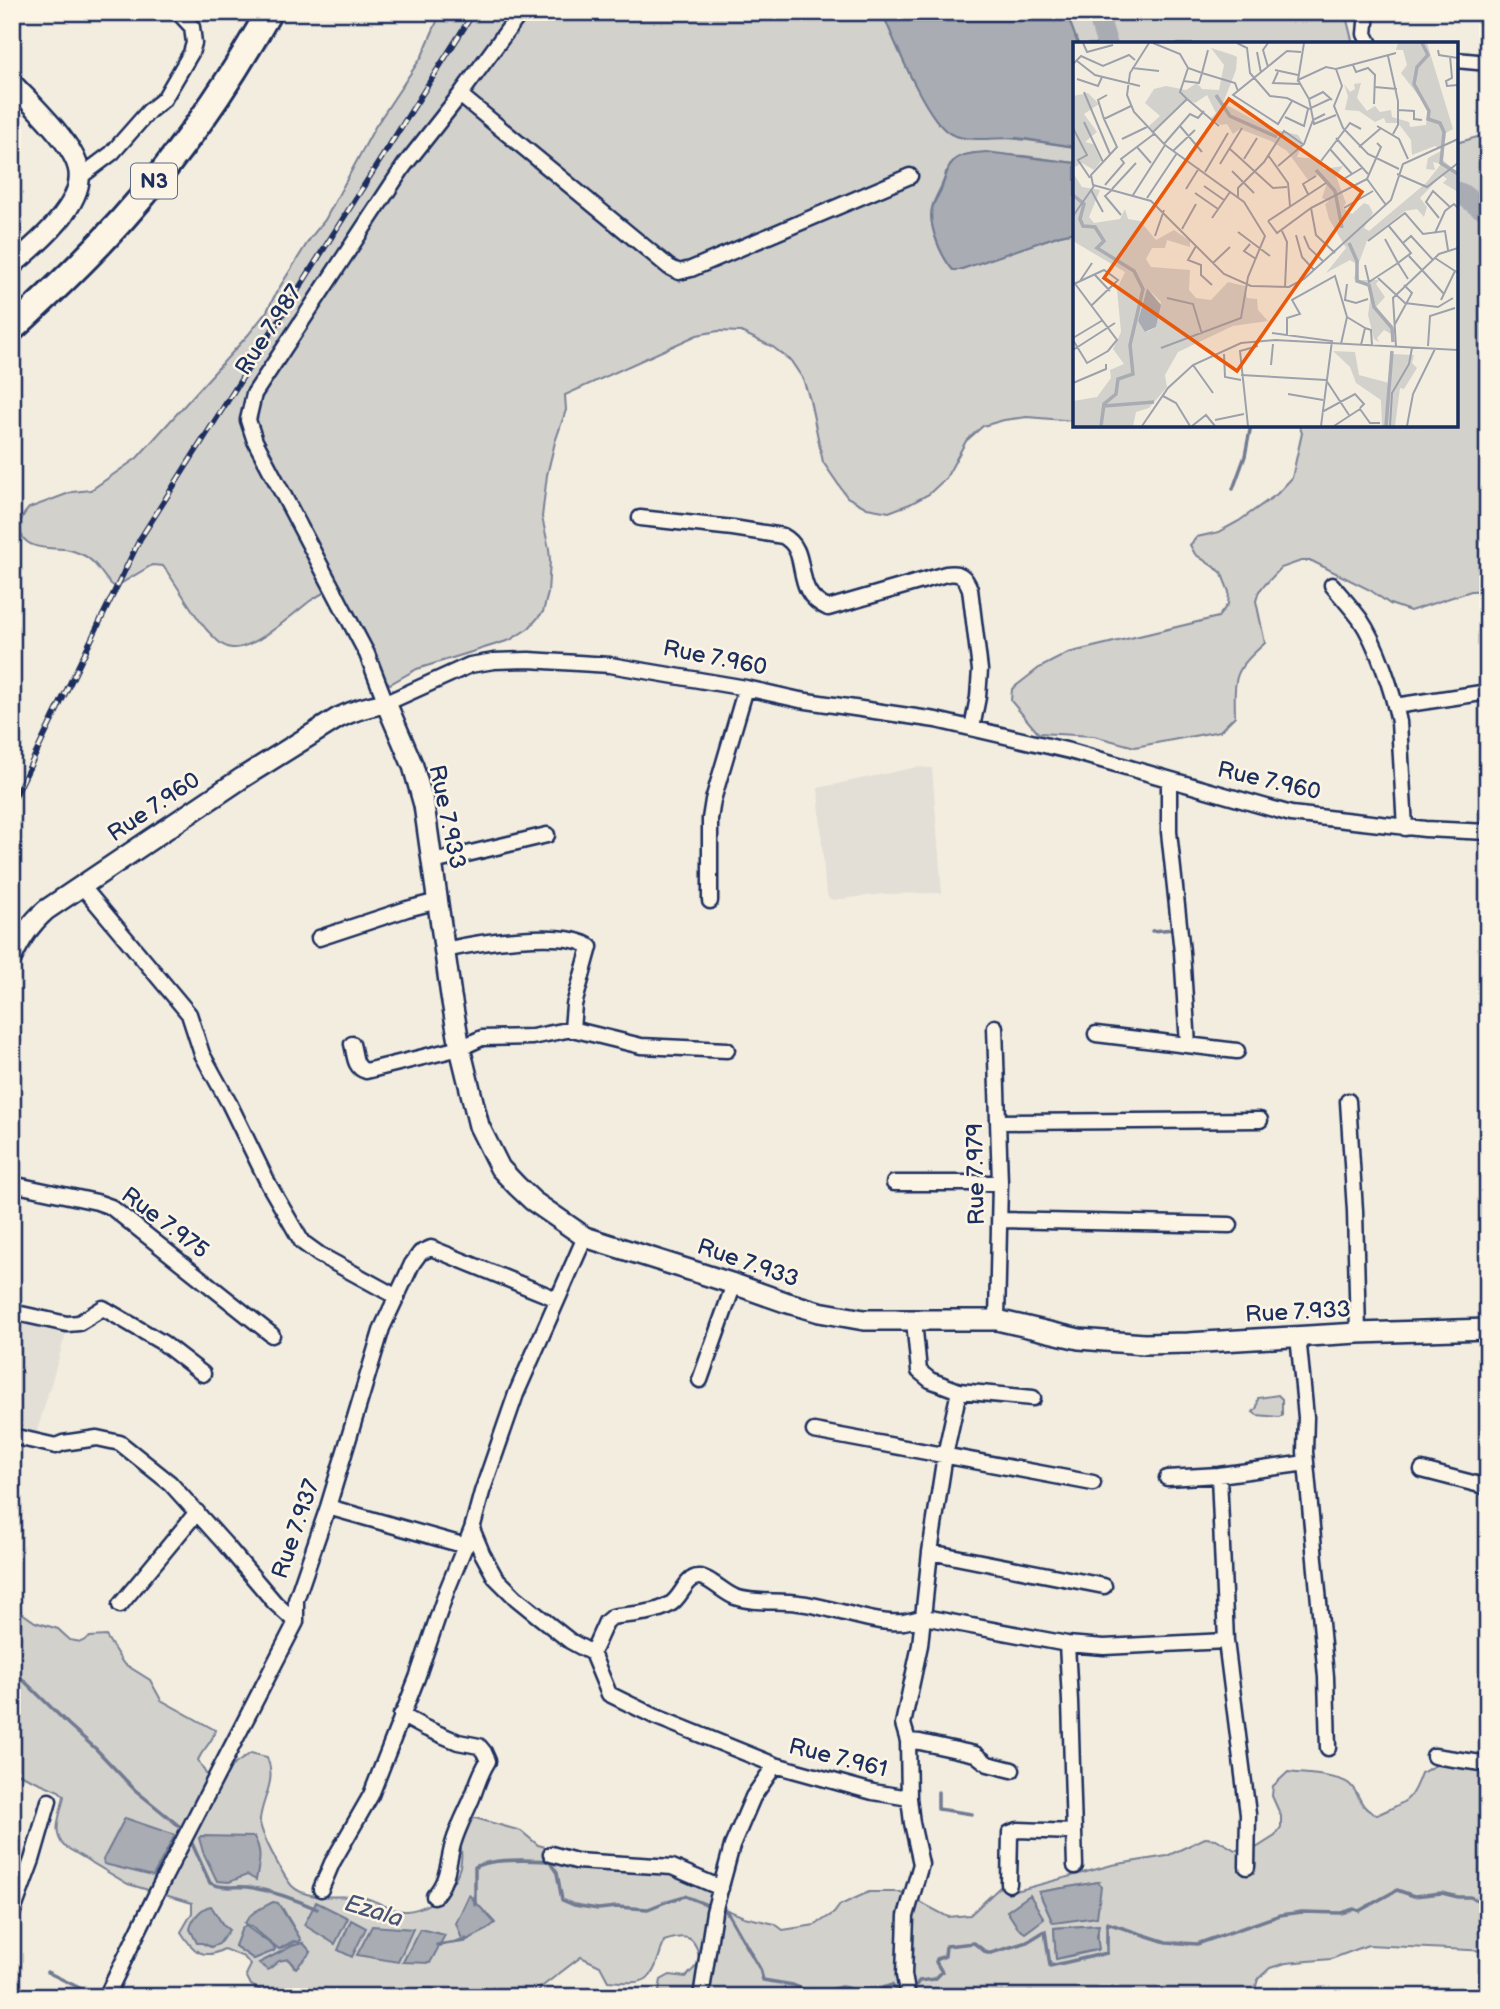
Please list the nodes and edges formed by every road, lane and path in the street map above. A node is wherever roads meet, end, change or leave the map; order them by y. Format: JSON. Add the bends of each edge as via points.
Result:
{"nodes":[{"id":1,"x":178,"y":12,"type":"edge"},
{"id":2,"x":269,"y":12,"type":"edge"},
{"id":3,"x":521,"y":12,"type":"edge"},
{"id":4,"x":1367,"y":12,"type":"edge"},
{"id":5,"x":1369,"y":42,"type":"edge"},
{"id":6,"x":1458,"y":60,"type":"edge"},
{"id":7,"x":1488,"y":63,"type":"edge"},
{"id":8,"x":12,"y":83,"type":"edge"},
{"id":9,"x":460,"y":95,"type":"junction"},
{"id":10,"x":910,"y":176,"type":"dead end"},
{"id":11,"x":80,"y":177,"type":"junction"},
{"id":12,"x":12,"y":265,"type":"edge"},
{"id":13,"x":12,"y":329,"type":"edge"},
{"id":14,"x":640,"y":518,"type":"dead end"},
{"id":15,"x":1332,"y":585,"type":"dead end"},
{"id":16,"x":746,"y":688,"type":"junction"},
{"id":17,"x":1488,"y":692,"type":"edge"},
{"id":18,"x":386,"y":703,"type":"junction"},
{"id":19,"x":1395,"y":706,"type":"junction"},
{"id":20,"x":972,"y":728,"type":"junction"},
{"id":21,"x":1169,"y":781,"type":"junction"},
{"id":22,"x":1405,"y":828,"type":"junction"},
{"id":23,"x":1488,"y":832,"type":"edge"},
{"id":24,"x":547,"y":835,"type":"dead end"},
{"id":25,"x":433,"y":862,"type":"junction"},
{"id":26,"x":82,"y":886,"type":"junction"},
{"id":27,"x":438,"y":901,"type":"junction"},
{"id":28,"x":710,"y":901,"type":"dead end"},
{"id":29,"x":319,"y":938,"type":"dead end"},
{"id":30,"x":445,"y":950,"type":"junction"},
{"id":31,"x":12,"y":957,"type":"edge"},
{"id":32,"x":995,"y":1027,"type":"dead end"},
{"id":33,"x":572,"y":1029,"type":"junction"},
{"id":34,"x":1096,"y":1034,"type":"dead end"},
{"id":35,"x":352,"y":1044,"type":"dead end"},
{"id":36,"x":1188,"y":1045,"type":"junction"},
{"id":37,"x":460,"y":1048,"type":"junction"},
{"id":38,"x":727,"y":1049,"type":"dead end"},
{"id":39,"x":1237,"y":1051,"type":"dead end"},
{"id":40,"x":1348,"y":1101,"type":"dead end"},
{"id":41,"x":1260,"y":1120,"type":"dead end"},
{"id":42,"x":998,"y":1122,"type":"junction"},
{"id":43,"x":894,"y":1183,"type":"dead end"},
{"id":44,"x":1000,"y":1183,"type":"junction"},
{"id":45,"x":12,"y":1184,"type":"edge"},
{"id":46,"x":1000,"y":1220,"type":"junction"},
{"id":47,"x":1230,"y":1225,"type":"dead end"},
{"id":48,"x":584,"y":1237,"type":"junction"},
{"id":49,"x":734,"y":1284,"type":"junction"},
{"id":50,"x":397,"y":1297,"type":"junction"},
{"id":51,"x":557,"y":1300,"type":"junction"},
{"id":52,"x":12,"y":1311,"type":"edge"},
{"id":53,"x":997,"y":1320,"type":"junction"},
{"id":54,"x":914,"y":1321,"type":"junction"},
{"id":55,"x":1488,"y":1329,"type":"edge"},
{"id":56,"x":1357,"y":1333,"type":"junction"},
{"id":57,"x":272,"y":1335,"type":"dead end"},
{"id":58,"x":1298,"y":1336,"type":"junction"},
{"id":59,"x":203,"y":1374,"type":"dead end"},
{"id":60,"x":700,"y":1380,"type":"dead end"},
{"id":61,"x":960,"y":1391,"type":"junction"},
{"id":62,"x":1033,"y":1398,"type":"dead end"},
{"id":63,"x":814,"y":1431,"type":"dead end"},
{"id":64,"x":12,"y":1436,"type":"edge"},
{"id":65,"x":945,"y":1455,"type":"junction"},
{"id":66,"x":1306,"y":1463,"type":"junction"},
{"id":67,"x":1422,"y":1470,"type":"dead end"},
{"id":68,"x":1219,"y":1475,"type":"junction"},
{"id":69,"x":1167,"y":1478,"type":"dead end"},
{"id":70,"x":1093,"y":1483,"type":"dead end"},
{"id":71,"x":1488,"y":1486,"type":"edge"},
{"id":72,"x":328,"y":1507,"type":"junction"},
{"id":73,"x":197,"y":1512,"type":"junction"},
{"id":74,"x":472,"y":1529,"type":"junction"},
{"id":75,"x":466,"y":1546,"type":"junction"},
{"id":76,"x":930,"y":1552,"type":"junction"},
{"id":77,"x":1104,"y":1586,"type":"dead end"},
{"id":78,"x":120,"y":1605,"type":"dead end"},
{"id":79,"x":924,"y":1617,"type":"junction"},
{"id":80,"x":296,"y":1622,"type":"junction"},
{"id":81,"x":1226,"y":1641,"type":"junction"},
{"id":82,"x":1067,"y":1644,"type":"junction"},
{"id":83,"x":592,"y":1653,"type":"junction"},
{"id":84,"x":401,"y":1716,"type":"junction"},
{"id":85,"x":908,"y":1741,"type":"junction"},
{"id":86,"x":1328,"y":1748,"type":"dead end"},
{"id":87,"x":1434,"y":1756,"type":"dead end"},
{"id":88,"x":1488,"y":1764,"type":"edge"},
{"id":89,"x":775,"y":1765,"type":"junction"},
{"id":90,"x":1012,"y":1770,"type":"dead end"},
{"id":91,"x":909,"y":1798,"type":"junction"},
{"id":92,"x":49,"y":1801,"type":"dead end"},
{"id":93,"x":1073,"y":1832,"type":"junction"},
{"id":94,"x":551,"y":1854,"type":"dead end"},
{"id":95,"x":1075,"y":1866,"type":"dead end"},
{"id":96,"x":1247,"y":1867,"type":"dead end"},
{"id":97,"x":1009,"y":1884,"type":"dead end"},
{"id":98,"x":721,"y":1888,"type":"junction"},
{"id":99,"x":321,"y":1889,"type":"dead end"},
{"id":100,"x":433,"y":1896,"type":"dead end"},
{"id":101,"x":12,"y":1914,"type":"edge"},
{"id":102,"x":106,"y":1997,"type":"edge"},
{"id":103,"x":701,"y":1997,"type":"edge"},
{"id":104,"x":908,"y":1997,"type":"edge"}],
"edges":[{"from":1,"to":11,"type":"street","via":[[195,37],[191,53],[164,99],[112,153]]},
{"from":2,"to":13,"type":"highway","number":"N3","via":[[179,150],[61,284]]},
{"from":3,"to":9,"type":"street","name":"Rue 7.987"},
{"from":4,"to":5,"type":"street"},
{"from":6,"to":7,"type":"street"},
{"from":8,"to":11,"type":"street","via":[[69,148]]},
{"from":9,"to":10,"type":"street","via":[[680,272]]},
{"from":9,"to":18,"type":"street","name":"Rue 7.987","via":[[404,166],[254,394],[248,420],[367,654]]},
{"from":11,"to":12,"type":"street","via":[[73,199],[56,224]]},
{"from":14,"to":20,"type":"street","via":[[783,536],[796,549],[807,591],[815,602],[828,608],[957,573],[970,589],[980,670]]},
{"from":15,"to":19,"type":"street","via":[[1370,637]]},
{"from":16,"to":18,"type":"street","name":"Rue 7.960","via":[[610,665],[529,660],[470,665]]},
{"from":16,"to":20,"type":"street","name":"Rue 7.960"},
{"from":16,"to":28,"type":"street","via":[[713,800]]},
{"from":17,"to":19,"type":"street"},
{"from":18,"to":25,"type":"street","name":"Rue 7.933","via":[[413,766]]},
{"from":18,"to":26,"type":"street","name":"Rue 7.960","via":[[338,718]]},
{"from":19,"to":22,"type":"street"},
{"from":20,"to":21,"type":"street","name":"Rue 7.960"},
{"from":21,"to":22,"type":"street","name":"Rue 7.960","via":[[1291,814]]},
{"from":21,"to":36,"type":"street","via":[[1169,831]]},
{"from":22,"to":23,"type":"street","name":"Rue 7.960"},
{"from":24,"to":25,"type":"street"},
{"from":25,"to":27,"type":"street","name":"Rue 7.933"},
{"from":26,"to":31,"type":"street","name":"Rue 7.960","via":[[32,922]]},
{"from":26,"to":50,"type":"street","via":[[189,1014],[202,1054],[302,1242]]},
{"from":27,"to":29,"type":"street"},
{"from":27,"to":30,"type":"street","name":"Rue 7.933"},
{"from":30,"to":33,"type":"street","via":[[520,939],[584,942],[590,947]]},
{"from":30,"to":37,"type":"street","name":"Rue 7.933"},
{"from":32,"to":42,"type":"street","name":"Rue 7.979"},
{"from":33,"to":37,"type":"street","via":[[532,1037],[489,1037]]},
{"from":33,"to":38,"type":"street","via":[[641,1046]]},
{"from":34,"to":36,"type":"street"},
{"from":35,"to":37,"type":"street","via":[[357,1065],[366,1071]]},
{"from":36,"to":39,"type":"street"},
{"from":37,"to":48,"type":"street","name":"Rue 7.933","via":[[479,1126],[500,1168],[533,1201]]},
{"from":40,"to":56,"type":"street"},
{"from":41,"to":42,"type":"street"},
{"from":42,"to":44,"type":"street","name":"Rue 7.979"},
{"from":43,"to":44,"type":"street"},
{"from":44,"to":46,"type":"street","name":"Rue 7.979"},
{"from":45,"to":57,"type":"street","name":"Rue 7.975","via":[[111,1207]]},
{"from":46,"to":47,"type":"street"},
{"from":46,"to":53,"type":"street","name":"Rue 7.979"},
{"from":48,"to":49,"type":"street","name":"Rue 7.933"},
{"from":48,"to":51,"type":"street"},
{"from":49,"to":54,"type":"street","name":"Rue 7.933","via":[[842,1317]]},
{"from":49,"to":60,"type":"street"},
{"from":50,"to":51,"type":"street","name":"Rue 7.937","via":[[412,1264],[431,1248]]},
{"from":50,"to":72,"type":"street","name":"Rue 7.937","via":[[382,1328]]},
{"from":51,"to":74,"type":"street","via":[[516,1394]]},
{"from":52,"to":59,"type":"street","via":[[67,1324],[79,1323],[103,1308],[163,1343]]},
{"from":53,"to":54,"type":"street","name":"Rue 7.933"},
{"from":53,"to":58,"type":"street","name":"Rue 7.933","via":[[1079,1339],[1115,1342]]},
{"from":54,"to":61,"type":"street","via":[[919,1371]]},
{"from":55,"to":56,"type":"street","name":"Rue 7.933"},
{"from":56,"to":58,"type":"street","name":"Rue 7.933"},
{"from":58,"to":66,"type":"street"},
{"from":61,"to":62,"type":"street"},
{"from":61,"to":65,"type":"street","name":"Rue 7.961"},
{"from":63,"to":65,"type":"street"},
{"from":64,"to":73,"type":"street","name":"Rue 7.937","via":[[56,1446],[97,1438],[120,1443],[170,1483]]},
{"from":65,"to":70,"type":"street"},
{"from":65,"to":76,"type":"street","name":"Rue 7.961"},
{"from":66,"to":68,"type":"street"},
{"from":66,"to":86,"type":"street"},
{"from":67,"to":71,"type":"street"},
{"from":68,"to":69,"type":"street"},
{"from":68,"to":81,"type":"street"},
{"from":72,"to":75,"type":"street"},
{"from":72,"to":80,"type":"street","name":"Rue 7.937","via":[[296,1600]]},
{"from":73,"to":78,"type":"street"},
{"from":73,"to":80,"type":"street","name":"Rue 7.937"},
{"from":74,"to":75,"type":"street"},
{"from":74,"to":83,"type":"street","via":[[495,1577],[537,1615]]},
{"from":75,"to":84,"type":"street"},
{"from":76,"to":77,"type":"street"},
{"from":76,"to":79,"type":"street","name":"Rue 7.961"},
{"from":79,"to":82,"type":"street"},
{"from":79,"to":83,"type":"street","via":[[887,1622],[800,1603],[754,1601],[735,1597],[705,1577],[696,1577],[670,1605],[612,1617]]},
{"from":79,"to":85,"type":"street","name":"Rue 7.961","via":[[903,1724]]},
{"from":80,"to":102,"type":"street"},
{"from":81,"to":82,"type":"street","via":[[1104,1647]]},
{"from":81,"to":96,"type":"street","via":[[1248,1814]]},
{"from":82,"to":93,"type":"street"},
{"from":83,"to":89,"type":"street","name":"Rue 7.961","via":[[609,1694]]},
{"from":84,"to":99,"type":"street","via":[[371,1795]]},
{"from":84,"to":100,"type":"street","via":[[458,1742],[479,1746],[488,1761],[453,1842],[440,1889]]},
{"from":85,"to":90,"type":"street","via":[[975,1754],[988,1764]]},
{"from":85,"to":91,"type":"street","name":"Rue 7.961"},
{"from":87,"to":88,"type":"street"},
{"from":89,"to":91,"type":"street","name":"Rue 7.961"},
{"from":89,"to":98,"type":"street","via":[[753,1797],[732,1846]]},
{"from":91,"to":104,"type":"street","via":[[921,1864],[906,1916]]},
{"from":92,"to":101,"type":"street"},
{"from":93,"to":95,"type":"street"},
{"from":93,"to":97,"type":"street","via":[[1010,1833]]},
{"from":94,"to":98,"type":"street","via":[[576,1861],[672,1867]]},
{"from":98,"to":103,"type":"street"}]}
